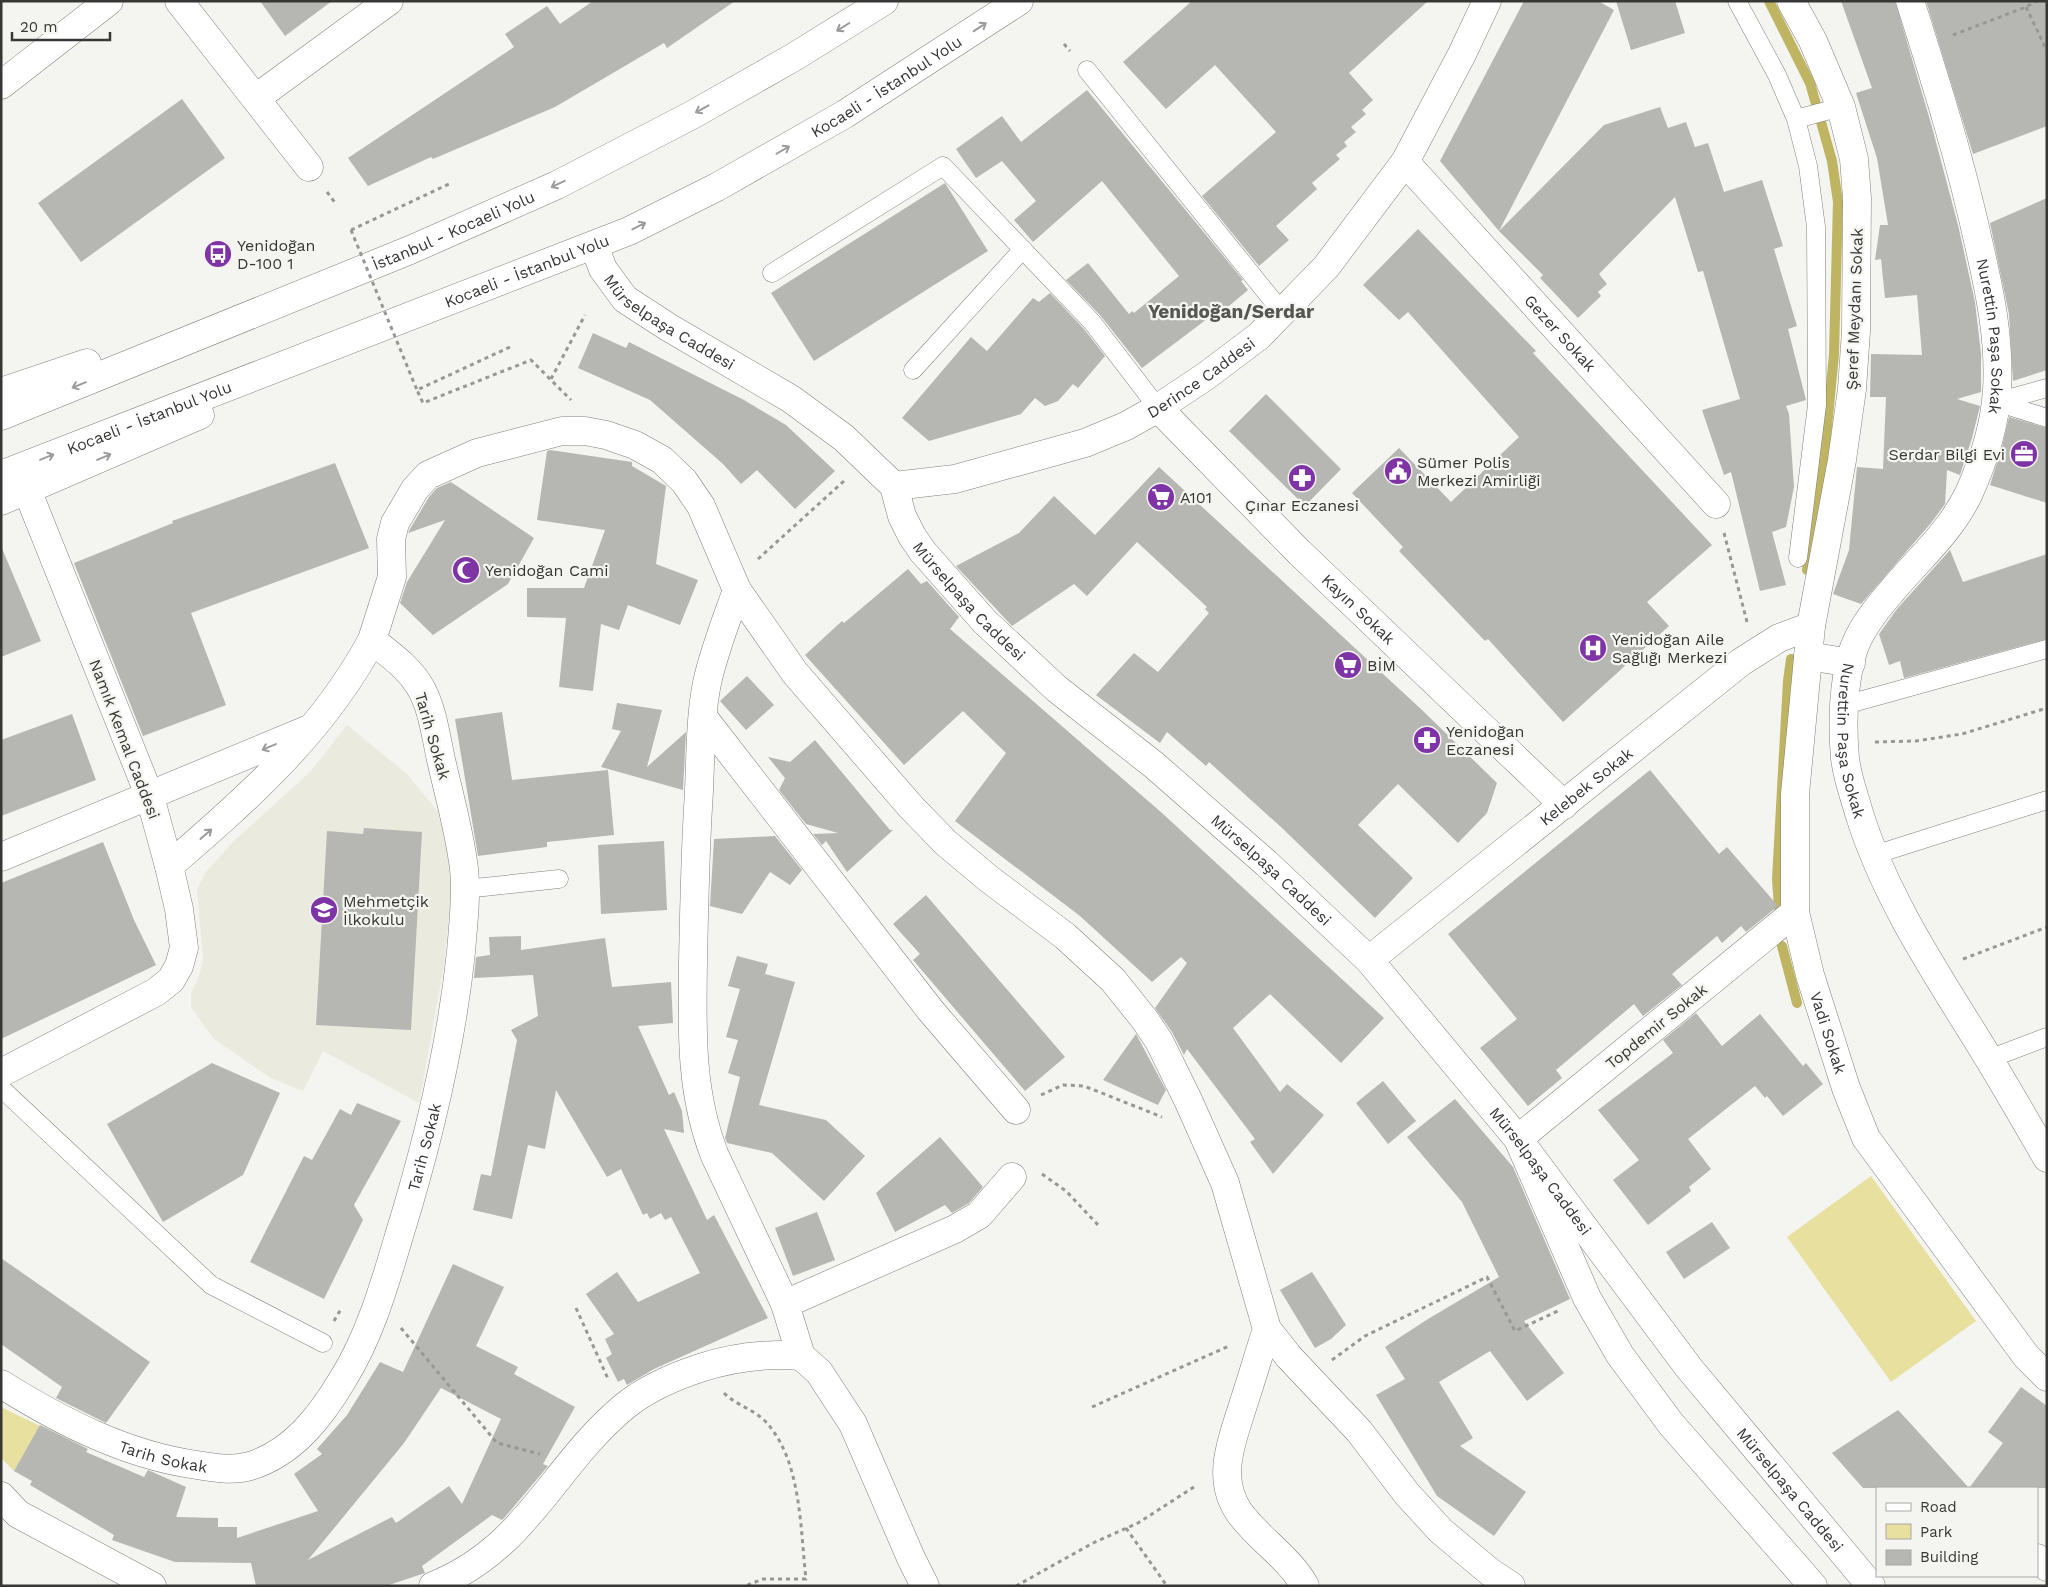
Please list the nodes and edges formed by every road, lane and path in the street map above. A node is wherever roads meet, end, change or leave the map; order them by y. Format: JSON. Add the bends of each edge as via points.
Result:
{"nodes":[{"id":1,"x":109,"y":1,"type":"edge"},
{"id":2,"x":180,"y":1,"type":"edge"},
{"id":3,"x":389,"y":1,"type":"edge"},
{"id":4,"x":884,"y":1,"type":"edge"},
{"id":5,"x":1019,"y":1,"type":"edge"},
{"id":6,"x":1487,"y":1,"type":"edge"},
{"id":7,"x":1737,"y":1,"type":"edge"},
{"id":8,"x":1791,"y":1,"type":"edge"},
{"id":9,"x":1910,"y":1,"type":"edge"},
{"id":10,"x":2037,"y":1,"type":"edge"},
{"id":11,"x":2026,"y":8,"type":"junction"},
{"id":12,"x":1924,"y":45,"type":"junction"},
{"id":13,"x":2047,"y":50,"type":"edge"},
{"id":14,"x":1086,"y":70,"type":"dead end"},
{"id":15,"x":2,"y":82,"type":"edge"},
{"id":16,"x":256,"y":98,"type":"junction"},
{"id":17,"x":1840,"y":107,"type":"junction"},
{"id":18,"x":1797,"y":118,"type":"junction"},
{"id":19,"x":1404,"y":162,"type":"junction"},
{"id":20,"x":309,"y":166,"type":"dead end"},
{"id":21,"x":449,"y":184,"type":"dead end"},
{"id":22,"x":594,"y":246,"type":"junction"},
{"id":23,"x":1023,"y":249,"type":"junction"},
{"id":24,"x":384,"y":261,"type":"junction"},
{"id":25,"x":772,"y":273,"type":"dead end"},
{"id":26,"x":1282,"y":312,"type":"junction"},
{"id":27,"x":585,"y":315,"type":"dead end"},
{"id":28,"x":510,"y":346,"type":"dead end"},
{"id":29,"x":913,"y":370,"type":"dead end"},
{"id":30,"x":551,"y":379,"type":"junction"},
{"id":31,"x":2047,"y":388,"type":"edge"},
{"id":32,"x":418,"y":390,"type":"junction"},
{"id":33,"x":1,"y":392,"type":"edge"},
{"id":34,"x":1996,"y":402,"type":"junction"},
{"id":35,"x":1158,"y":408,"type":"junction"},
{"id":36,"x":1,"y":416,"type":"edge"},
{"id":37,"x":2047,"y":418,"type":"edge"},
{"id":38,"x":606,"y":435,"type":"junction"},
{"id":39,"x":867,"y":460,"type":"junction"},
{"id":40,"x":1,"y":475,"type":"edge"},
{"id":41,"x":894,"y":486,"type":"junction"},
{"id":42,"x":27,"y":490,"type":"junction"},
{"id":43,"x":1,"y":501,"type":"edge"},
{"id":44,"x":1716,"y":504,"type":"joint"},
{"id":45,"x":1798,"y":558,"type":"dead end"},
{"id":46,"x":735,"y":586,"type":"junction"},
{"id":47,"x":1811,"y":626,"type":"junction"},
{"id":48,"x":372,"y":640,"type":"junction"},
{"id":49,"x":2047,"y":649,"type":"edge"},
{"id":50,"x":1754,"y":652,"type":"junction"},
{"id":51,"x":1808,"y":656,"type":"junction"},
{"id":52,"x":1851,"y":663,"type":"junction"},
{"id":53,"x":1845,"y":705,"type":"junction"},
{"id":54,"x":2047,"y":708,"type":"edge"},
{"id":55,"x":703,"y":717,"type":"junction"},
{"id":56,"x":313,"y":728,"type":"junction"},
{"id":57,"x":1845,"y":744,"type":"junction"},
{"id":58,"x":150,"y":797,"type":"junction"},
{"id":59,"x":2047,"y":800,"type":"edge"},
{"id":60,"x":1564,"y":805,"type":"junction"},
{"id":61,"x":1874,"y":855,"type":"junction"},
{"id":62,"x":1,"y":857,"type":"edge"},
{"id":63,"x":169,"y":866,"type":"junction"},
{"id":64,"x":559,"y":879,"type":"dead end"},
{"id":65,"x":465,"y":889,"type":"junction"},
{"id":66,"x":1795,"y":912,"type":"junction"},
{"id":67,"x":2047,"y":927,"type":"edge"},
{"id":68,"x":1369,"y":960,"type":"junction"},
{"id":69,"x":1936,"y":972,"type":"junction"},
{"id":70,"x":2047,"y":1037,"type":"edge"},
{"id":71,"x":1989,"y":1059,"type":"junction"},
{"id":72,"x":1,"y":1073,"type":"edge"},
{"id":73,"x":1,"y":1088,"type":"edge"},
{"id":74,"x":1016,"y":1110,"type":"joint"},
{"id":75,"x":1204,"y":1134,"type":"junction"},
{"id":76,"x":1518,"y":1139,"type":"junction"},
{"id":77,"x":2047,"y":1158,"type":"edge"},
{"id":78,"x":1043,"y":1175,"type":"dead end"},
{"id":79,"x":1012,"y":1177,"type":"dead end"},
{"id":80,"x":1099,"y":1226,"type":"dead end"},
{"id":81,"x":1587,"y":1298,"type":"junction"},
{"id":82,"x":378,"y":1301,"type":"junction"},
{"id":83,"x":785,"y":1304,"type":"junction"},
{"id":84,"x":576,"y":1308,"type":"dead end"},
{"id":85,"x":1267,"y":1329,"type":"junction"},
{"id":86,"x":323,"y":1344,"type":"dead end"},
{"id":87,"x":801,"y":1356,"type":"junction"},
{"id":88,"x":704,"y":1367,"type":"junction"},
{"id":89,"x":2047,"y":1377,"type":"edge"},
{"id":90,"x":1308,"y":1379,"type":"junction"},
{"id":91,"x":1,"y":1384,"type":"edge"},
{"id":92,"x":1092,"y":1407,"type":"dead end"},
{"id":93,"x":622,"y":1409,"type":"junction"},
{"id":94,"x":572,"y":1462,"type":"junction"},
{"id":95,"x":1226,"y":1465,"type":"junction"},
{"id":96,"x":7,"y":1508,"type":"edge"},
{"id":97,"x":1126,"y":1528,"type":"junction"},
{"id":98,"x":152,"y":1586,"type":"edge"},
{"id":99,"x":433,"y":1586,"type":"edge"},
{"id":100,"x":745,"y":1586,"type":"edge"},
{"id":101,"x":925,"y":1586,"type":"edge"},
{"id":102,"x":1016,"y":1586,"type":"edge"},
{"id":103,"x":1168,"y":1586,"type":"edge"},
{"id":104,"x":1305,"y":1586,"type":"edge"},
{"id":105,"x":1511,"y":1586,"type":"edge"},
{"id":106,"x":1813,"y":1586,"type":"edge"},
{"id":107,"x":1872,"y":1586,"type":"edge"}],
"edges":[{"from":1,"to":15,"type":"main road"},
{"from":2,"to":16,"type":"main road"},
{"from":3,"to":16,"type":"main road"},
{"from":4,"to":24,"type":"main road","name":"İstanbul - Kocaeli Yolu","one_way":true,"via":[[794,57],[615,156]]},
{"from":22,"to":5,"type":"main road","name":"Kocaeli - İstanbul Yolu","one_way":true,"via":[[717,187],[845,114]]},
{"from":6,"to":19,"type":"main road","name":"Derince Caddesi"},
{"from":7,"to":18,"type":"lane"},
{"from":8,"to":17,"type":"main road","name":"Şeref Meydanı Sokak","via":[[1820,57]]},
{"from":9,"to":12,"type":"main road","name":"Nurettin Paşa Sokak"},
{"from":10,"to":11,"type":"path"},
{"from":11,"to":12,"type":"path"},
{"from":11,"to":13,"type":"path"},
{"from":12,"to":34,"type":"main road","name":"Nurettin Paşa Sokak","via":[[1958,156],[1993,306],[1998,360]]},
{"from":14,"to":26,"type":"lane"},
{"from":16,"to":20,"type":"main road"},
{"from":17,"to":18,"type":"lane"},
{"from":17,"to":47,"type":"main road","name":"Şeref Meydanı Sokak","via":[[1854,159],[1857,198],[1856,330],[1842,460]]},
{"from":18,"to":45,"type":"lane","via":[[1808,166],[1816,227],[1817,395]]},
{"from":19,"to":26,"type":"main road","name":"Derince Caddesi","via":[[1326,267]]},
{"from":19,"to":44,"type":"main road","name":"Gezer Sokak"},
{"from":21,"to":32,"type":"path","bridge":true,"via":[[350,230]]},
{"from":22,"to":39,"type":"main road","name":"Mürselpaşa Caddesi","via":[[603,269],[625,298],[668,328],[798,404],[844,438]]},
{"from":40,"to":22,"type":"main road","name":"Kocaeli - İstanbul Yolu","one_way":true},
{"from":42,"to":22,"type":"main road","one_way":true},
{"from":23,"to":25,"type":"lane","via":[[942,166]]},
{"from":23,"to":29,"type":"lane"},
{"from":23,"to":35,"type":"lane","via":[[1092,322]]},
{"from":24,"to":33,"type":"main road"},
{"from":24,"to":36,"type":"main road","name":"İstanbul - Kocaeli Yolu","one_way":true},
{"from":26,"to":35,"type":"main road","name":"Derince Caddesi","via":[[1244,347]]},
{"from":27,"to":30,"type":"path"},
{"from":28,"to":32,"type":"path"},
{"from":30,"to":32,"type":"path","via":[[532,360],[423,403]]},
{"from":30,"to":38,"type":"path"},
{"from":31,"to":34,"type":"lane"},
{"from":34,"to":37,"type":"lane"},
{"from":34,"to":52,"type":"main road","name":"Nurettin Paşa Sokak","via":[[1992,425],[1969,493],[1932,549],[1868,621],[1853,650]]},
{"from":35,"to":41,"type":"main road","name":"Derince Caddesi","via":[[1085,443],[955,478]]},
{"from":35,"to":60,"type":"main road","name":"Kayın Sokak","via":[[1299,552]]},
{"from":38,"to":46,"type":"main road","via":[[635,445],[662,460],[684,481],[701,506]]},
{"from":38,"to":48,"type":"main road","via":[[562,431],[523,439],[477,453],[428,475],[415,488],[395,523],[391,539],[392,577]]},
{"from":39,"to":41,"type":"main road","name":"Mürselpaşa Caddesi"},
{"from":39,"to":46,"type":"path"},
{"from":41,"to":68,"type":"main road","name":"Mürselpaşa Caddesi","via":[[902,516],[912,536],[985,622],[1057,688],[1154,765],[1266,863]]},
{"from":42,"to":43,"type":"main road"},
{"from":42,"to":58,"type":"main road","name":"Namık Kemal Caddesi"},
{"from":44,"to":50,"type":"path"},
{"from":46,"to":55,"type":"main road","via":[[706,685]]},
{"from":46,"to":75,"type":"main road","via":[[795,673],[935,832],[1065,936],[1128,998],[1159,1041]]},
{"from":47,"to":50,"type":"main road","name":"Kelebek Sokak"},
{"from":47,"to":51,"type":"main road","name":"Vadi Sokak"},
{"from":48,"to":56,"type":"main road","via":[[357,668]]},
{"from":48,"to":65,"type":"main road","name":"Tarih Sokak","via":[[404,665],[420,686],[425,699],[455,820]]},
{"from":49,"to":53,"type":"lane"},
{"from":50,"to":60,"type":"main road","name":"Kelebek Sokak"},
{"from":51,"to":52,"type":"main road"},
{"from":51,"to":66,"type":"main road","name":"Vadi Sokak","via":[[1795,794]]},
{"from":52,"to":53,"type":"main road","name":"Nurettin Paşa Sokak"},
{"from":53,"to":57,"type":"main road","name":"Nurettin Paşa Sokak"},
{"from":54,"to":57,"type":"path","via":[[1962,734],[1916,741]]},
{"from":55,"to":74,"type":"main road","via":[[931,1011]]},
{"from":55,"to":83,"type":"main road","via":[[694,894],[692,1029],[695,1083],[705,1131],[715,1156]]},
{"from":56,"to":58,"type":"main road","one_way":true},
{"from":63,"to":56,"type":"main road","one_way":true,"via":[[248,798]]},
{"from":57,"to":61,"type":"main road","name":"Nurettin Paşa Sokak","via":[[1852,790]]},
{"from":58,"to":62,"type":"main road"},
{"from":58,"to":63,"type":"main road","name":"Namık Kemal Caddesi"},
{"from":59,"to":61,"type":"lane"},
{"from":60,"to":68,"type":"main road","name":"Kelebek Sokak"},
{"from":61,"to":69,"type":"main road","name":"Nurettin Paşa Sokak","via":[[1913,935]]},
{"from":63,"to":72,"type":"main road","name":"Namık Kemal Caddesi","via":[[184,948],[172,980],[156,992]]},
{"from":64,"to":65,"type":"lane"},
{"from":65,"to":82,"type":"main road","name":"Tarih Sokak","via":[[459,972],[446,1060],[416,1181]]},
{"from":66,"to":76,"type":"main road","name":"Topdemir Sokak"},
{"from":66,"to":89,"type":"main road","name":"Vadi Sokak","via":[[1810,975],[1846,1088],[1866,1138],[2026,1356]]},
{"from":67,"to":69,"type":"path","via":[[1987,948]]},
{"from":68,"to":76,"type":"main road","name":"Mürselpaşa Caddesi"},
{"from":69,"to":71,"type":"main road","name":"Nurettin Paşa Sokak"},
{"from":70,"to":71,"type":"lane"},
{"from":71,"to":77,"type":"main road","name":"Nurettin Paşa Sokak"},
{"from":73,"to":86,"type":"lane","via":[[211,1285]]},
{"from":74,"to":75,"type":"path","via":[[1049,1090],[1064,1085],[1084,1086]]},
{"from":75,"to":85,"type":"main road","via":[[1236,1217]]},
{"from":76,"to":81,"type":"main road"},
{"from":76,"to":107,"type":"main road","name":"Mürselpaşa Caddesi","via":[[1689,1368]]},
{"from":78,"to":80,"type":"path","via":[[1066,1191]]},
{"from":79,"to":83,"type":"main road","via":[[978,1215],[955,1229]]},
{"from":81,"to":90,"type":"path","via":[[1515,1331],[1488,1277],[1365,1336]]},
{"from":81,"to":106,"type":"main road","via":[[1643,1389]]},
{"from":82,"to":91,"type":"main road","name":"Tarih Sokak","via":[[345,1376],[324,1409],[305,1432],[284,1449],[246,1468],[222,1469],[139,1453],[29,1402]]},
{"from":82,"to":94,"type":"path","via":[[498,1443]]},
{"from":83,"to":87,"type":"main road"},
{"from":84,"to":93,"type":"path"},
{"from":85,"to":90,"type":"main road"},
{"from":85,"to":92,"type":"path"},
{"from":85,"to":95,"type":"main road"},
{"from":87,"to":88,"type":"main road","via":[[743,1356]]},
{"from":87,"to":101,"type":"main road","via":[[819,1372],[853,1424]]},
{"from":88,"to":93,"type":"main road","via":[[652,1387]]},
{"from":88,"to":100,"type":"path","via":[[732,1401],[765,1421],[779,1440],[792,1469],[806,1579],[763,1579]]},
{"from":90,"to":105,"type":"main road","via":[[1359,1432],[1407,1494],[1441,1531]]},
{"from":93,"to":94,"type":"main road"},
{"from":94,"to":99,"type":"main road","via":[[516,1530],[490,1554]]},
{"from":95,"to":97,"type":"path"},
{"from":95,"to":104,"type":"main road","via":[[1231,1500]]},
{"from":96,"to":98,"type":"main road"},
{"from":97,"to":102,"type":"path"},
{"from":97,"to":103,"type":"path"}]}
